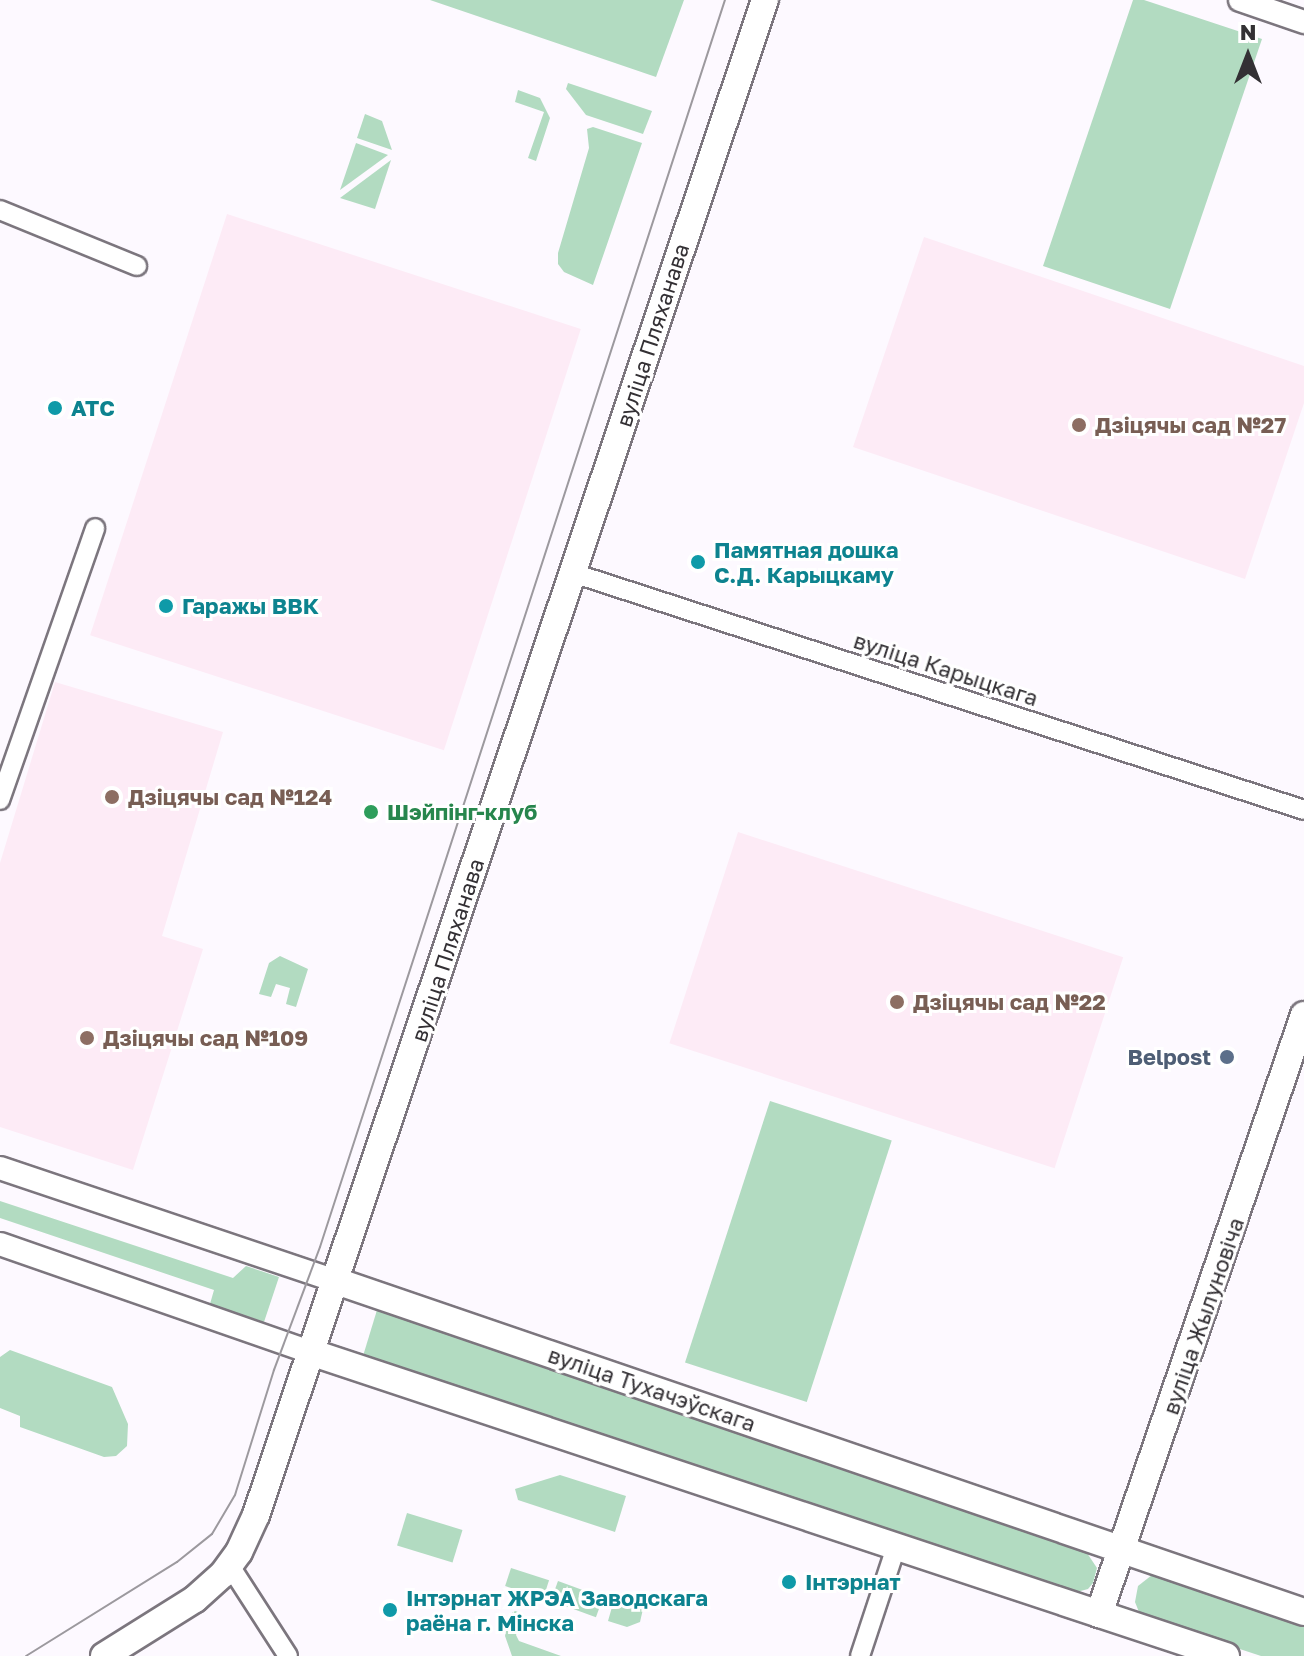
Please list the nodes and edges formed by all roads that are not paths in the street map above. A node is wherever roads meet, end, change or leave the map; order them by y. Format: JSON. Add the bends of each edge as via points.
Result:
{"nodes":[{"id":1,"x":765,"y":0,"type":"edge"},
{"id":2,"x":1240,"y":0,"type":"edge"},
{"id":3,"x":1304,"y":22,"type":"edge"},
{"id":4,"x":0,"y":210,"type":"edge"},
{"id":5,"x":137,"y":266,"type":"dead end"},
{"id":6,"x":95,"y":528,"type":"dead end"},
{"id":7,"x":573,"y":573,"type":"junction"},
{"id":8,"x":0,"y":800,"type":"edge"},
{"id":9,"x":1304,"y":810,"type":"edge"},
{"id":10,"x":1304,"y":1015,"type":"edge"},
{"id":11,"x":0,"y":1168,"type":"edge"},
{"id":12,"x":0,"y":1244,"type":"edge"},
{"id":13,"x":336,"y":1281,"type":"junction"},
{"id":14,"x":313,"y":1353,"type":"junction"},
{"id":15,"x":896,"y":1547,"type":"junction"},
{"id":16,"x":1123,"y":1549,"type":"junction"},
{"id":17,"x":230,"y":1566,"type":"junction"},
{"id":18,"x":1304,"y":1612,"type":"edge"},
{"id":19,"x":1099,"y":1614,"type":"junction"},
{"id":20,"x":104,"y":1656,"type":"edge"},
{"id":21,"x":288,"y":1656,"type":"edge"},
{"id":22,"x":860,"y":1656,"type":"edge"},
{"id":23,"x":1226,"y":1656,"type":"edge"}],
"edges":[{"from":1,"to":7,"type":"main road","name":"вуліца Пляханава"},
{"from":2,"to":3,"type":"street"},
{"from":4,"to":5,"type":"street"},
{"from":6,"to":8,"type":"street"},
{"from":7,"to":9,"type":"street","name":"вуліца Карыцкага"},
{"from":7,"to":13,"type":"main road","name":"вуліца Пляханава"},
{"from":10,"to":16,"type":"main road","name":"вуліца Жылуновіча"},
{"from":11,"to":13,"type":"street","name":"вуліца Тухачэўскага"},
{"from":12,"to":14,"type":"street"},
{"from":13,"to":14,"type":"main road","name":"вуліца Пляханава"},
{"from":13,"to":16,"type":"main road","name":"вуліца Тухачэўскага"},
{"from":14,"to":15,"type":"main road"},
{"from":14,"to":17,"type":"main road","name":"вуліца Пляханава","via":[[256,1515]]},
{"from":15,"to":19,"type":"main road"},
{"from":15,"to":22,"type":"street"},
{"from":16,"to":18,"type":"main road","name":"вуліца Тухачэўскага"},
{"from":16,"to":19,"type":"main road","name":"вуліца Жылуновіча"},
{"from":17,"to":20,"type":"main road","name":"вуліца Пляханава","via":[[195,1599]]},
{"from":17,"to":21,"type":"street"},
{"from":19,"to":23,"type":"main road"}]}
